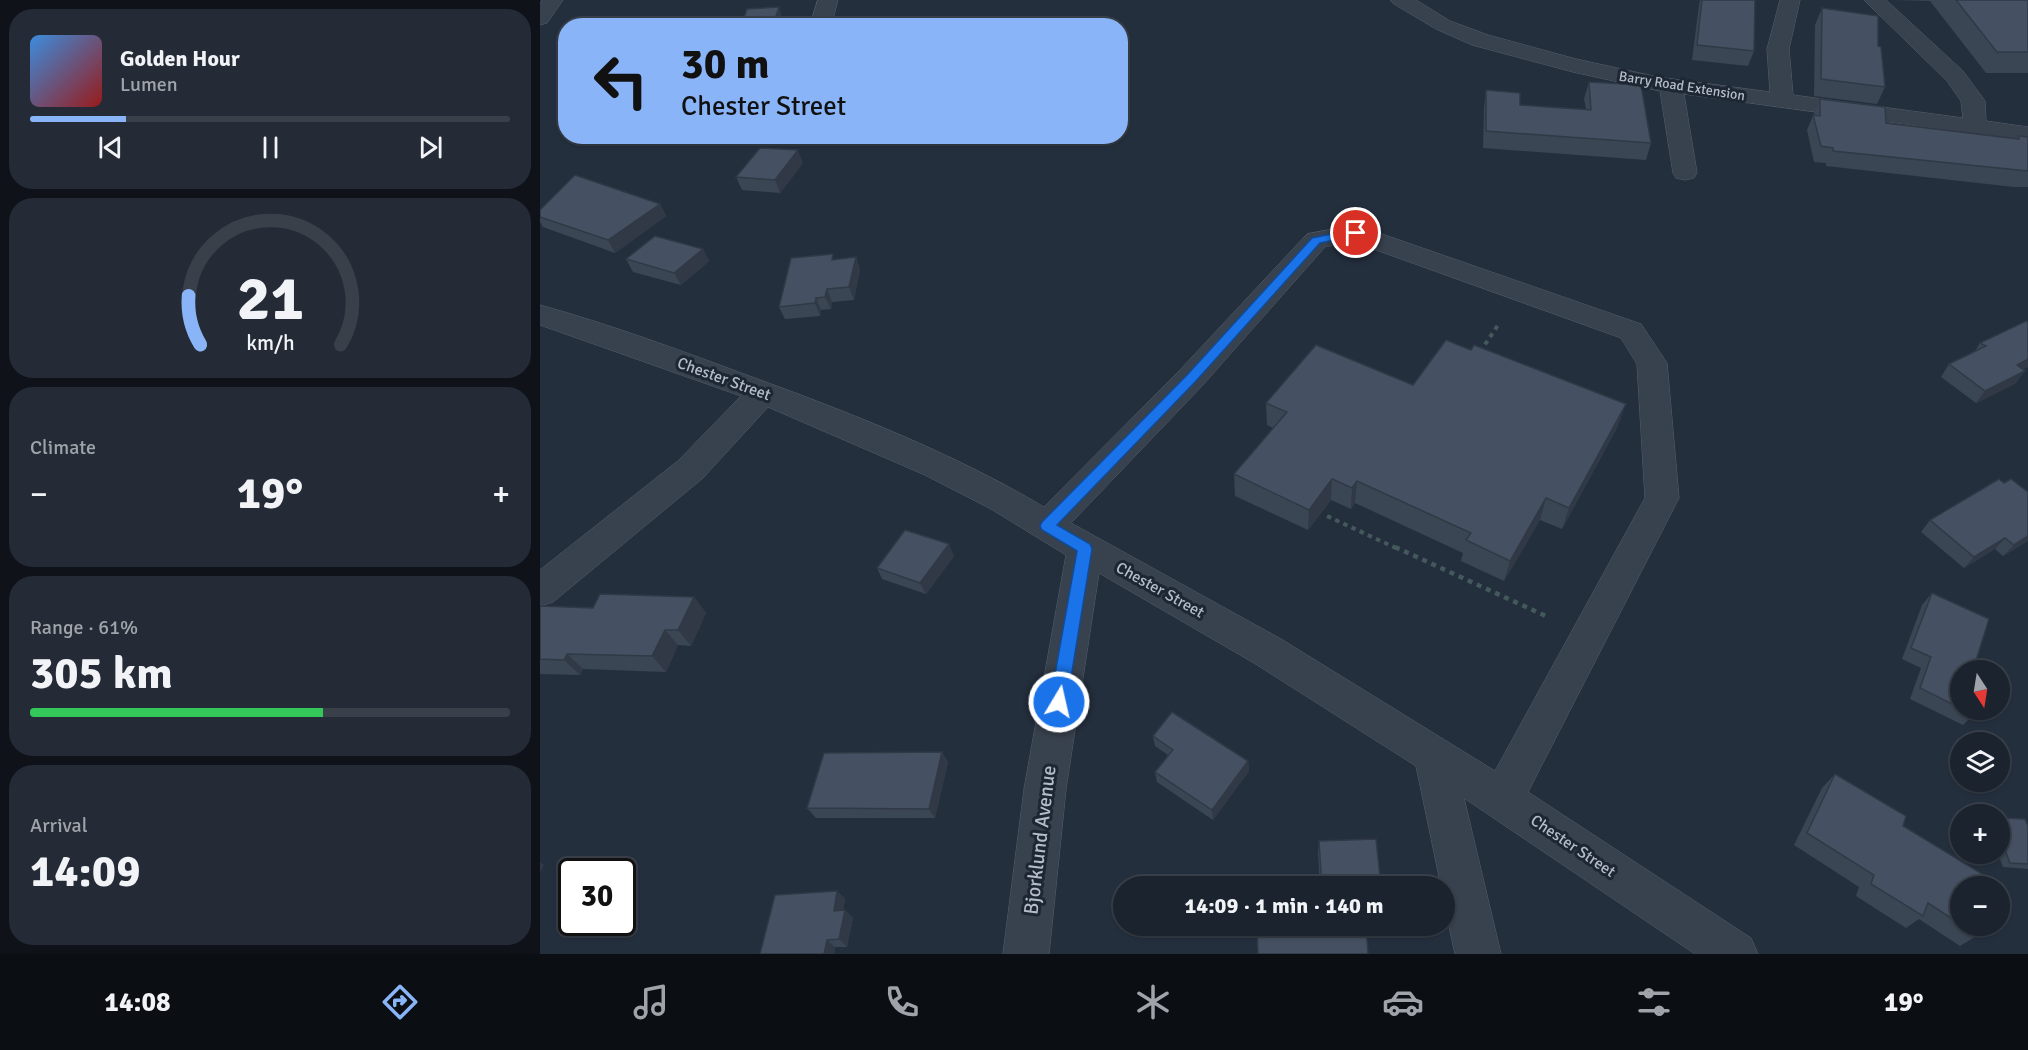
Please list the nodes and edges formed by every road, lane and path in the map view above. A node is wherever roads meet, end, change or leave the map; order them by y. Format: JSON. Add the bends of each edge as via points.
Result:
{"nodes":[{"id":1,"x":553,"y":0,"type":"edge"},
{"id":2,"x":828,"y":0,"type":"edge"},
{"id":3,"x":1401,"y":0,"type":"edge"},
{"id":4,"x":1790,"y":0,"type":"edge"},
{"id":5,"x":1874,"y":0,"type":"edge"},
{"id":6,"x":822,"y":18,"type":"edge"},
{"id":7,"x":540,"y":19,"type":"edge"},
{"id":8,"x":1671,"y":86,"type":"junction"},
{"id":9,"x":1782,"y":101,"type":"junction"},
{"id":10,"x":1976,"y":126,"type":"junction"},
{"id":11,"x":2028,"y":134,"type":"edge"},
{"id":12,"x":1685,"y":173,"type":"dead end"},
{"id":13,"x":540,"y":315,"type":"edge"},
{"id":14,"x":1498,"y":325,"type":"dead end"},
{"id":15,"x":1479,"y":353,"type":"edge"},
{"id":16,"x":763,"y":392,"type":"junction"},
{"id":17,"x":1327,"y":516,"type":"edge"},
{"id":18,"x":1047,"y":526,"type":"junction"},
{"id":19,"x":1084,"y":549,"type":"junction"},
{"id":20,"x":540,"y":591,"type":"edge"},
{"id":21,"x":1548,"y":617,"type":"dead end"},
{"id":22,"x":1434,"y":755,"type":"junction"},
{"id":23,"x":1502,"y":799,"type":"junction"},
{"id":24,"x":1026,"y":954,"type":"edge"},
{"id":25,"x":1478,"y":954,"type":"edge"},
{"id":26,"x":1735,"y":954,"type":"edge"}],
"edges":[{"from":1,"to":7,"type":"street"},
{"from":2,"to":6,"type":"street"},
{"from":3,"to":8,"type":"street","name":"Barry Road Extension","via":[[1443,25],[1480,40]]},
{"from":4,"to":9,"type":"street","via":[[1778,49]]},
{"from":5,"to":10,"type":"street","via":[[1955,76],[1973,101]]},
{"from":8,"to":9,"type":"street","name":"Barry Road Extension"},
{"from":8,"to":12,"type":"street"},
{"from":9,"to":10,"type":"street","name":"Barry Road Extension"},
{"from":10,"to":11,"type":"street","name":"Barry Road Extension"},
{"from":13,"to":16,"type":"street","name":"Chester Street"},
{"from":14,"to":15,"type":"path"},
{"from":16,"to":18,"type":"street","name":"Chester Street","via":[[992,494]]},
{"from":16,"to":20,"type":"street","via":[[691,469]]},
{"from":17,"to":21,"type":"path"},
{"from":18,"to":19,"type":"street","name":"Chester Street"},
{"from":18,"to":23,"type":"street","via":[[1191,378],[1316,240],[1356,233],[1631,331],[1652,363],[1662,498]]},
{"from":19,"to":22,"type":"street","name":"Chester Street","via":[[1200,612]]},
{"from":19,"to":24,"type":"street","name":"Bjorklund Avenue","via":[[1045,789]]},
{"from":22,"to":23,"type":"street","name":"Chester Street"},
{"from":22,"to":25,"type":"street"},
{"from":23,"to":26,"type":"street","name":"Chester Street"}]}
